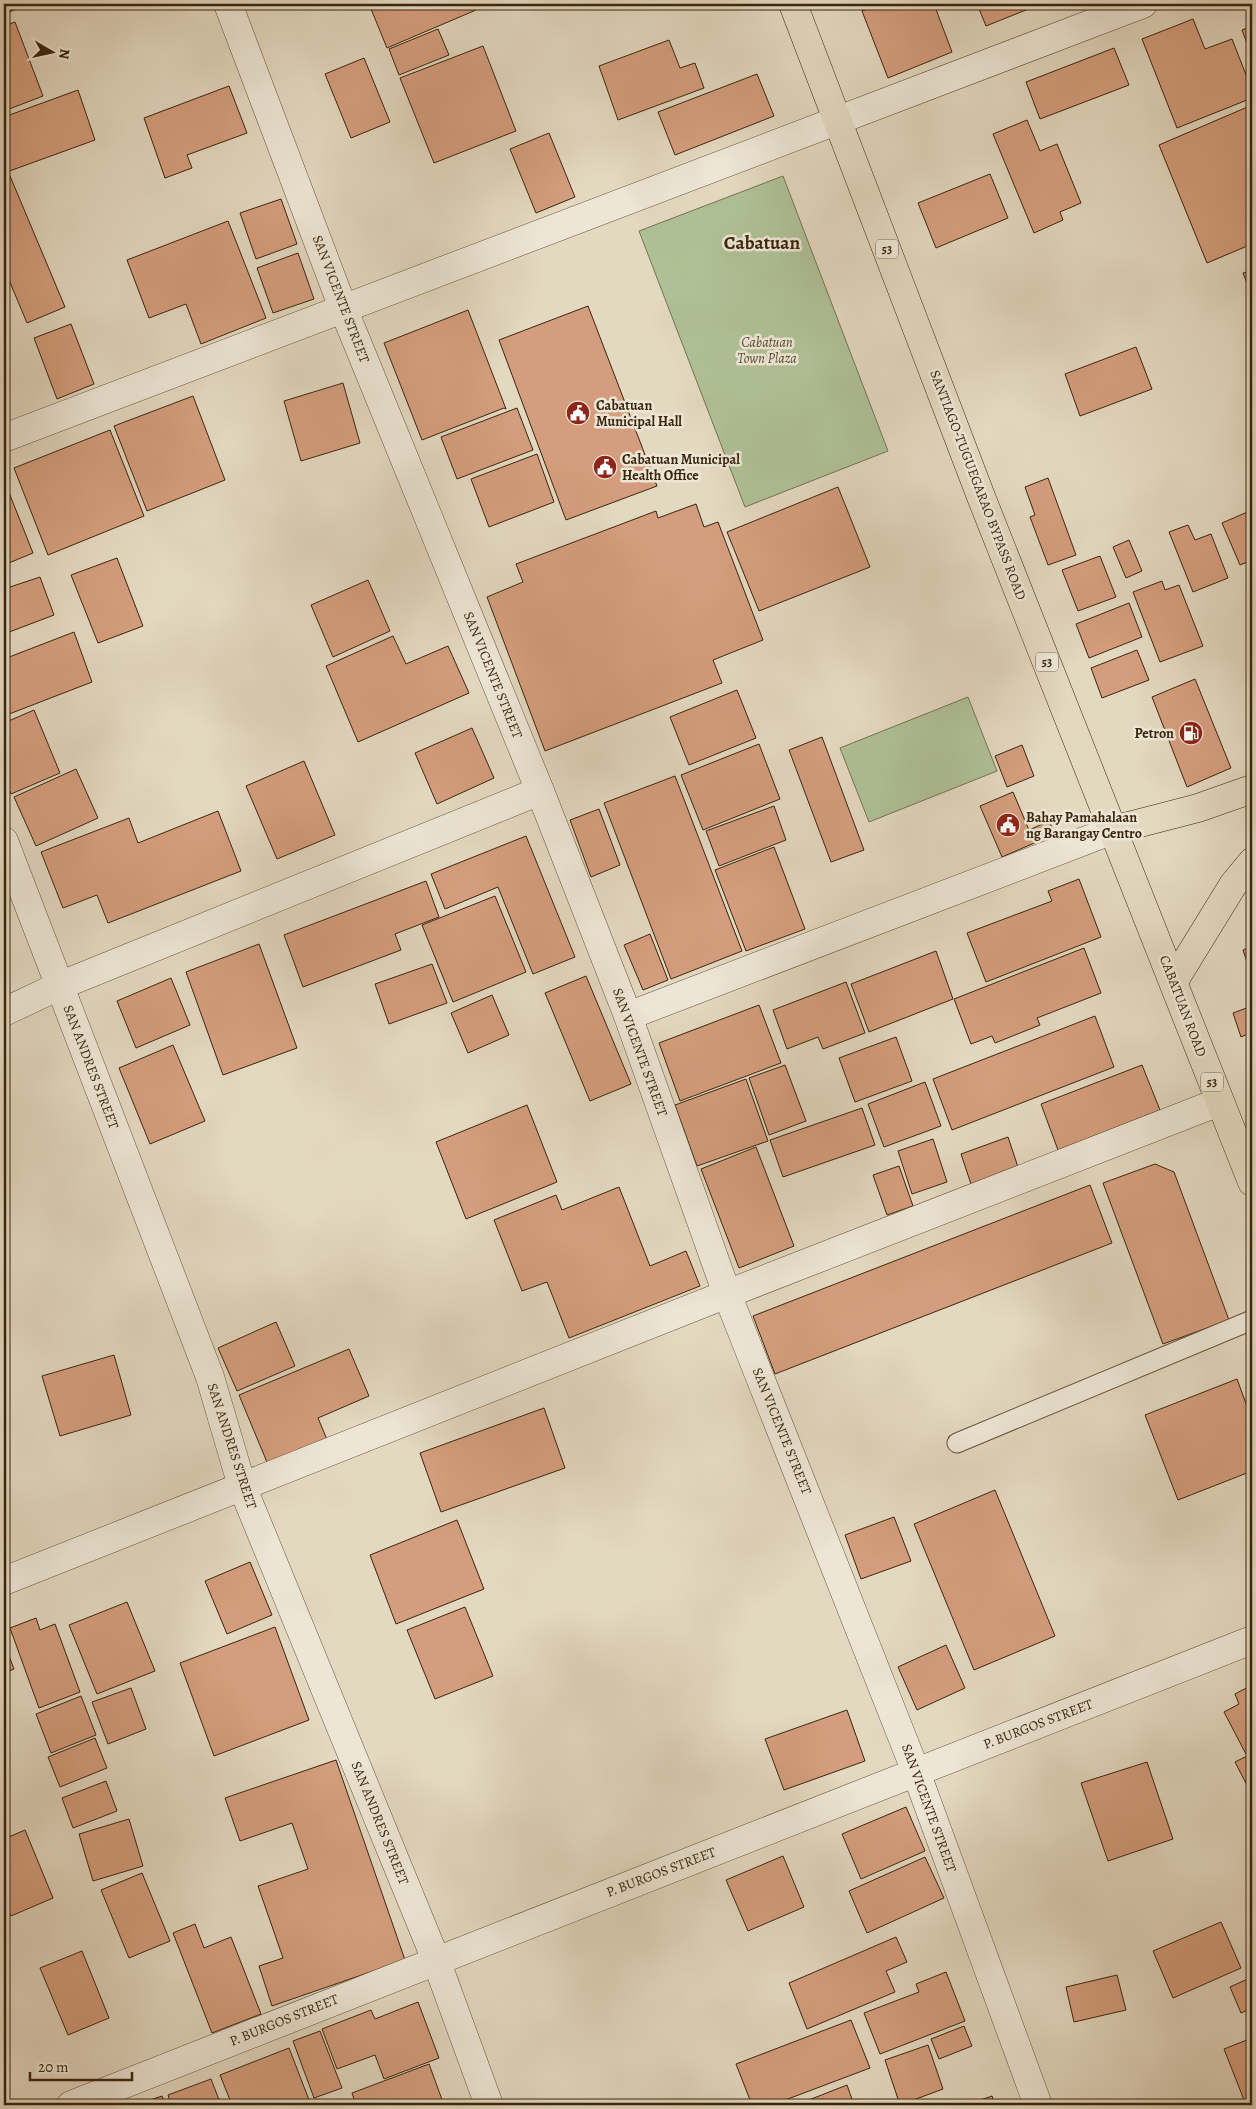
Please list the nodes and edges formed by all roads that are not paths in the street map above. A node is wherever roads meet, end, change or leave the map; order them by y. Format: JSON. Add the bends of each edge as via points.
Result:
{"nodes":[{"id":1,"x":228,"y":4,"type":"edge"},
{"id":2,"x":793,"y":4,"type":"edge"},
{"id":3,"x":1142,"y":4,"type":"edge"},
{"id":4,"x":839,"y":123,"type":"junction"},
{"id":5,"x":343,"y":308,"type":"junction"},
{"id":6,"x":4,"y":438,"type":"edge"},
{"id":7,"x":1252,"y":789,"type":"edge"},
{"id":8,"x":540,"y":791,"type":"junction"},
{"id":9,"x":1113,"y":830,"type":"junction"},
{"id":10,"x":4,"y":841,"type":"edge"},
{"id":11,"x":1252,"y":862,"type":"edge"},
{"id":12,"x":1174,"y":981,"type":"junction"},
{"id":13,"x":59,"y":986,"type":"junction"},
{"id":14,"x":4,"y":1012,"type":"edge"},
{"id":15,"x":628,"y":1016,"type":"junction"},
{"id":16,"x":1219,"y":1102,"type":"junction"},
{"id":17,"x":1252,"y":1182,"type":"edge"},
{"id":18,"x":727,"y":1294,"type":"junction"},
{"id":19,"x":1252,"y":1320,"type":"edge"},
{"id":20,"x":957,"y":1443,"type":"dead end"},
{"id":21,"x":242,"y":1486,"type":"junction"},
{"id":22,"x":4,"y":1581,"type":"edge"},
{"id":23,"x":1252,"y":1640,"type":"edge"},
{"id":24,"x":916,"y":1772,"type":"junction"},
{"id":25,"x":436,"y":1960,"type":"junction"},
{"id":26,"x":71,"y":2105,"type":"edge"},
{"id":27,"x":489,"y":2105,"type":"edge"},
{"id":28,"x":1038,"y":2105,"type":"edge"}],
"edges":[{"from":1,"to":5,"type":"street","name":"SAN VICENTE STREET"},
{"from":2,"to":4,"type":"highway","name":"SANTIAGO-TUGUEGARAO BYPASS ROAD","number":"53"},
{"from":3,"to":4,"type":"street"},
{"from":4,"to":5,"type":"street"},
{"from":4,"to":9,"type":"highway","name":"SANTIAGO-TUGUEGARAO BYPASS ROAD","number":"53","via":[[980,494]]},
{"from":5,"to":6,"type":"street"},
{"from":5,"to":8,"type":"street","name":"SAN VICENTE STREET"},
{"from":7,"to":9,"type":"highway","via":[[1198,808]]},
{"from":8,"to":13,"type":"street"},
{"from":8,"to":15,"type":"street","name":"SAN VICENTE STREET"},
{"from":9,"to":12,"type":"highway","name":"CABATUAN ROAD","number":"53"},
{"from":9,"to":15,"type":"street"},
{"from":10,"to":13,"type":"street","name":"SAN ANDRES STREET"},
{"from":11,"to":12,"type":"highway","via":[[1233,885]]},
{"from":12,"to":16,"type":"highway","name":"CABATUAN ROAD","number":"53"},
{"from":13,"to":14,"type":"street"},
{"from":13,"to":21,"type":"street","name":"SAN ANDRES STREET","via":[[210,1377]]},
{"from":15,"to":18,"type":"street","name":"SAN VICENTE STREET"},
{"from":16,"to":17,"type":"highway","name":"CABATUAN ROAD","number":"53"},
{"from":16,"to":18,"type":"street"},
{"from":18,"to":21,"type":"street"},
{"from":18,"to":24,"type":"street","name":"SAN VICENTE STREET"},
{"from":19,"to":20,"type":"lane"},
{"from":21,"to":22,"type":"street"},
{"from":21,"to":25,"type":"street","name":"SAN ANDRES STREET"},
{"from":23,"to":24,"type":"street","name":"P. BURGOS STREET"},
{"from":24,"to":25,"type":"street","name":"P. BURGOS STREET"},
{"from":24,"to":28,"type":"street","name":"SAN VICENTE STREET"},
{"from":25,"to":26,"type":"street","name":"P. BURGOS STREET"},
{"from":25,"to":27,"type":"street","name":"SAN ANDRES STREET"}]}
